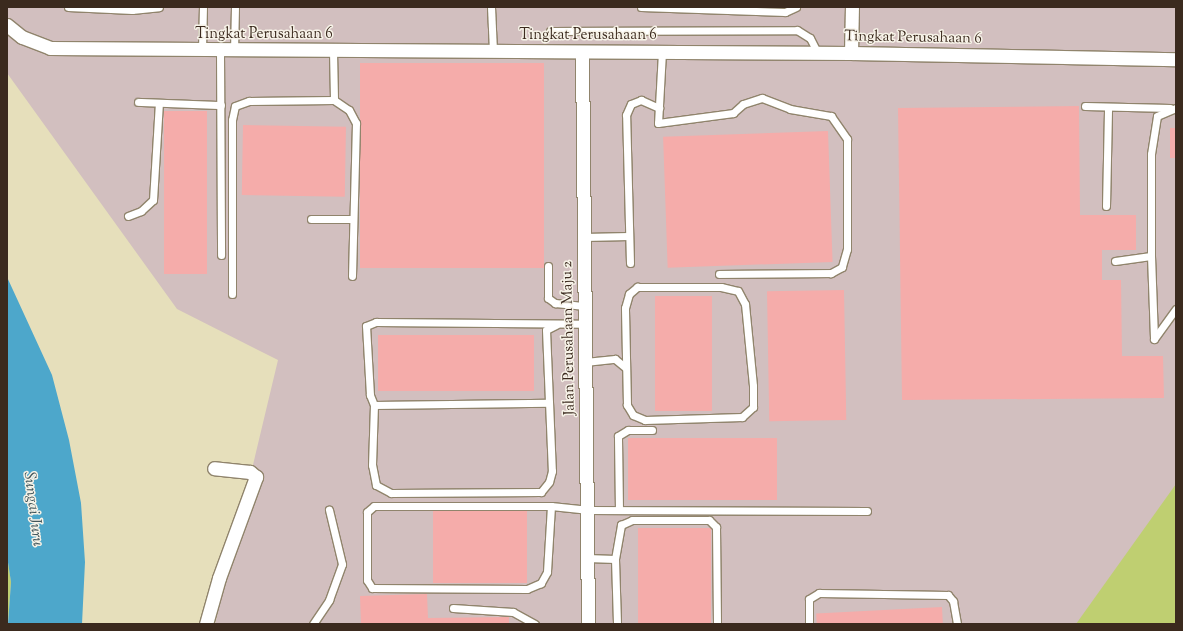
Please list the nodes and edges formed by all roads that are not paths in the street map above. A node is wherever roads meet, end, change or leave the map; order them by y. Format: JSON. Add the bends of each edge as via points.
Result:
{"nodes":[{"id":1,"x":68,"y":7,"type":"edge"},
{"id":2,"x":159,"y":7,"type":"edge"},
{"id":3,"x":203,"y":7,"type":"edge"},
{"id":4,"x":235,"y":7,"type":"edge"},
{"id":5,"x":491,"y":7,"type":"edge"},
{"id":6,"x":641,"y":7,"type":"edge"},
{"id":7,"x":796,"y":7,"type":"edge"},
{"id":8,"x":852,"y":7,"type":"edge"},
{"id":9,"x":7,"y":25,"type":"edge"},
{"id":10,"x":550,"y":31,"type":"dead end"},
{"id":11,"x":202,"y":50,"type":"junction"},
{"id":12,"x":220,"y":50,"type":"junction"},
{"id":13,"x":234,"y":51,"type":"junction"},
{"id":14,"x":333,"y":51,"type":"junction"},
{"id":15,"x":493,"y":52,"type":"junction"},
{"id":16,"x":582,"y":52,"type":"junction"},
{"id":17,"x":662,"y":52,"type":"junction"},
{"id":18,"x":818,"y":52,"type":"junction"},
{"id":19,"x":851,"y":53,"type":"junction"},
{"id":20,"x":1176,"y":59,"type":"edge"},
{"id":21,"x":334,"y":100,"type":"junction"},
{"id":22,"x":138,"y":102,"type":"dead end"},
{"id":23,"x":159,"y":103,"type":"junction"},
{"id":24,"x":221,"y":105,"type":"junction"},
{"id":25,"x":1085,"y":106,"type":"dead end"},
{"id":26,"x":1108,"y":107,"type":"junction"},
{"id":27,"x":659,"y":108,"type":"junction"},
{"id":28,"x":1174,"y":108,"type":"edge"},
{"id":29,"x":1106,"y":206,"type":"dead end"},
{"id":30,"x":128,"y":216,"type":"dead end"},
{"id":31,"x":311,"y":219,"type":"dead end"},
{"id":32,"x":353,"y":219,"type":"junction"},
{"id":33,"x":629,"y":236,"type":"junction"},
{"id":34,"x":584,"y":237,"type":"junction"},
{"id":35,"x":221,"y":255,"type":"dead end"},
{"id":36,"x":1151,"y":256,"type":"junction"},
{"id":37,"x":1115,"y":261,"type":"dead end"},
{"id":38,"x":630,"y":263,"type":"dead end"},
{"id":39,"x":548,"y":266,"type":"dead end"},
{"id":40,"x":719,"y":274,"type":"dead end"},
{"id":41,"x":352,"y":276,"type":"dead end"},
{"id":42,"x":232,"y":294,"type":"dead end"},
{"id":43,"x":585,"y":306,"type":"junction"},
{"id":44,"x":1176,"y":309,"type":"edge"},
{"id":45,"x":585,"y":324,"type":"junction"},
{"id":46,"x":556,"y":325,"type":"junction"},
{"id":47,"x":586,"y":362,"type":"junction"},
{"id":48,"x":625,"y":367,"type":"junction"},
{"id":49,"x":549,"y":403,"type":"junction"},
{"id":50,"x":374,"y":405,"type":"junction"},
{"id":51,"x":652,"y":430,"type":"dead end"},
{"id":52,"x":214,"y":468,"type":"dead end"},
{"id":53,"x":551,"y":506,"type":"junction"},
{"id":54,"x":329,"y":510,"type":"dead end"},
{"id":55,"x":587,"y":510,"type":"junction"},
{"id":56,"x":619,"y":510,"type":"junction"},
{"id":57,"x":867,"y":511,"type":"dead end"},
{"id":58,"x":588,"y":558,"type":"junction"},
{"id":59,"x":615,"y":559,"type":"junction"},
{"id":60,"x":453,"y":608,"type":"dead end"},
{"id":61,"x":206,"y":624,"type":"edge"},
{"id":62,"x":314,"y":624,"type":"edge"},
{"id":63,"x":535,"y":624,"type":"edge"},
{"id":64,"x":588,"y":624,"type":"edge"},
{"id":65,"x":617,"y":624,"type":"edge"},
{"id":66,"x":717,"y":624,"type":"edge"},
{"id":67,"x":809,"y":624,"type":"edge"},
{"id":68,"x":957,"y":624,"type":"edge"}],
"edges":[{"from":1,"to":2,"type":"lane","via":[[132,10]]},
{"from":3,"to":11,"type":"lane"},
{"from":4,"to":13,"type":"lane"},
{"from":5,"to":15,"type":"lane"},
{"from":6,"to":7,"type":"lane","via":[[785,12]]},
{"from":8,"to":19,"type":"street"},
{"from":9,"to":11,"type":"street","name":"Tingkat Perusahaan 6","via":[[22,37],[50,48]]},
{"from":10,"to":18,"type":"lane","via":[[797,30],[810,38]]},
{"from":11,"to":12,"type":"street","name":"Tingkat Perusahaan 6"},
{"from":12,"to":13,"type":"street","name":"Tingkat Perusahaan 6"},
{"from":12,"to":24,"type":"lane"},
{"from":13,"to":14,"type":"street","name":"Tingkat Perusahaan 6"},
{"from":14,"to":15,"type":"street","name":"Tingkat Perusahaan 6"},
{"from":14,"to":21,"type":"lane"},
{"from":15,"to":16,"type":"street","name":"Tingkat Perusahaan 6"},
{"from":16,"to":17,"type":"street","name":"Tingkat Perusahaan 6"},
{"from":16,"to":34,"type":"street","name":"Jalan Perusahaan Maju 2"},
{"from":17,"to":18,"type":"street","name":"Tingkat Perusahaan 6"},
{"from":17,"to":27,"type":"lane"},
{"from":18,"to":19,"type":"street","name":"Tingkat Perusahaan 6"},
{"from":19,"to":20,"type":"street","name":"Tingkat Perusahaan 6"},
{"from":21,"to":32,"type":"lane","via":[[349,110],[356,123]]},
{"from":21,"to":42,"type":"lane","via":[[249,101],[235,106],[232,120]]},
{"from":22,"to":23,"type":"lane"},
{"from":23,"to":24,"type":"lane"},
{"from":23,"to":30,"type":"lane","via":[[153,200],[141,211]]},
{"from":24,"to":35,"type":"lane"},
{"from":25,"to":26,"type":"lane"},
{"from":26,"to":28,"type":"lane"},
{"from":26,"to":29,"type":"lane"},
{"from":27,"to":33,"type":"lane","via":[[641,100],[632,104],[626,115]]},
{"from":27,"to":40,"type":"lane","via":[[658,123],[733,113],[743,104],[762,98],[790,109],[831,116],[847,139],[847,249],[842,267],[831,273]]},
{"from":28,"to":36,"type":"lane","via":[[1157,116],[1154,139]]},
{"from":31,"to":32,"type":"lane"},
{"from":32,"to":41,"type":"lane"},
{"from":33,"to":34,"type":"lane"},
{"from":33,"to":38,"type":"lane"},
{"from":34,"to":43,"type":"street","name":"Jalan Perusahaan Maju 2"},
{"from":36,"to":37,"type":"lane"},
{"from":36,"to":44,"type":"lane","via":[[1154,339]]},
{"from":39,"to":43,"type":"lane","via":[[548,298],[555,303]]},
{"from":43,"to":45,"type":"street","name":"Jalan Perusahaan Maju 2"},
{"from":45,"to":46,"type":"lane"},
{"from":45,"to":47,"type":"street","name":"Jalan Perusahaan Maju 2"},
{"from":46,"to":49,"type":"lane","via":[[546,330]]},
{"from":46,"to":50,"type":"lane","via":[[376,322],[366,326],[370,395]]},
{"from":47,"to":48,"type":"lane","via":[[615,359]]},
{"from":47,"to":55,"type":"street","name":"Jalan Perusahaan Maju 2"},
{"from":48,"to":48,"type":"lane","via":[[628,385],[627,406],[633,415],[645,420],[742,417],[753,407],[753,386],[745,304],[738,291],[721,287],[637,287],[629,294],[626,308]]},
{"from":49,"to":50,"type":"lane"},
{"from":49,"to":50,"type":"lane","via":[[552,471],[549,482],[541,492],[391,493],[376,485],[372,465]]},
{"from":51,"to":56,"type":"lane","via":[[628,430],[618,436]]},
{"from":52,"to":61,"type":"street","via":[[250,472],[256,477],[219,578]]},
{"from":53,"to":53,"type":"lane","via":[[547,572],[541,583],[527,589],[372,588],[367,580],[367,512],[374,506]]},
{"from":53,"to":55,"type":"lane"},
{"from":54,"to":62,"type":"lane","via":[[342,564],[329,600]]},
{"from":55,"to":56,"type":"lane"},
{"from":55,"to":58,"type":"street","name":"Jalan Perusahaan Maju 2"},
{"from":56,"to":57,"type":"lane"},
{"from":58,"to":59,"type":"lane"},
{"from":58,"to":64,"type":"street","name":"Jalan Perusahaan Maju 2"},
{"from":59,"to":65,"type":"lane"},
{"from":59,"to":66,"type":"lane","via":[[621,525],[632,520],[709,520],[716,528]]},
{"from":60,"to":63,"type":"lane","via":[[513,612]]},
{"from":67,"to":68,"type":"lane","via":[[809,599],[819,593],[948,595],[954,600]]}]}
